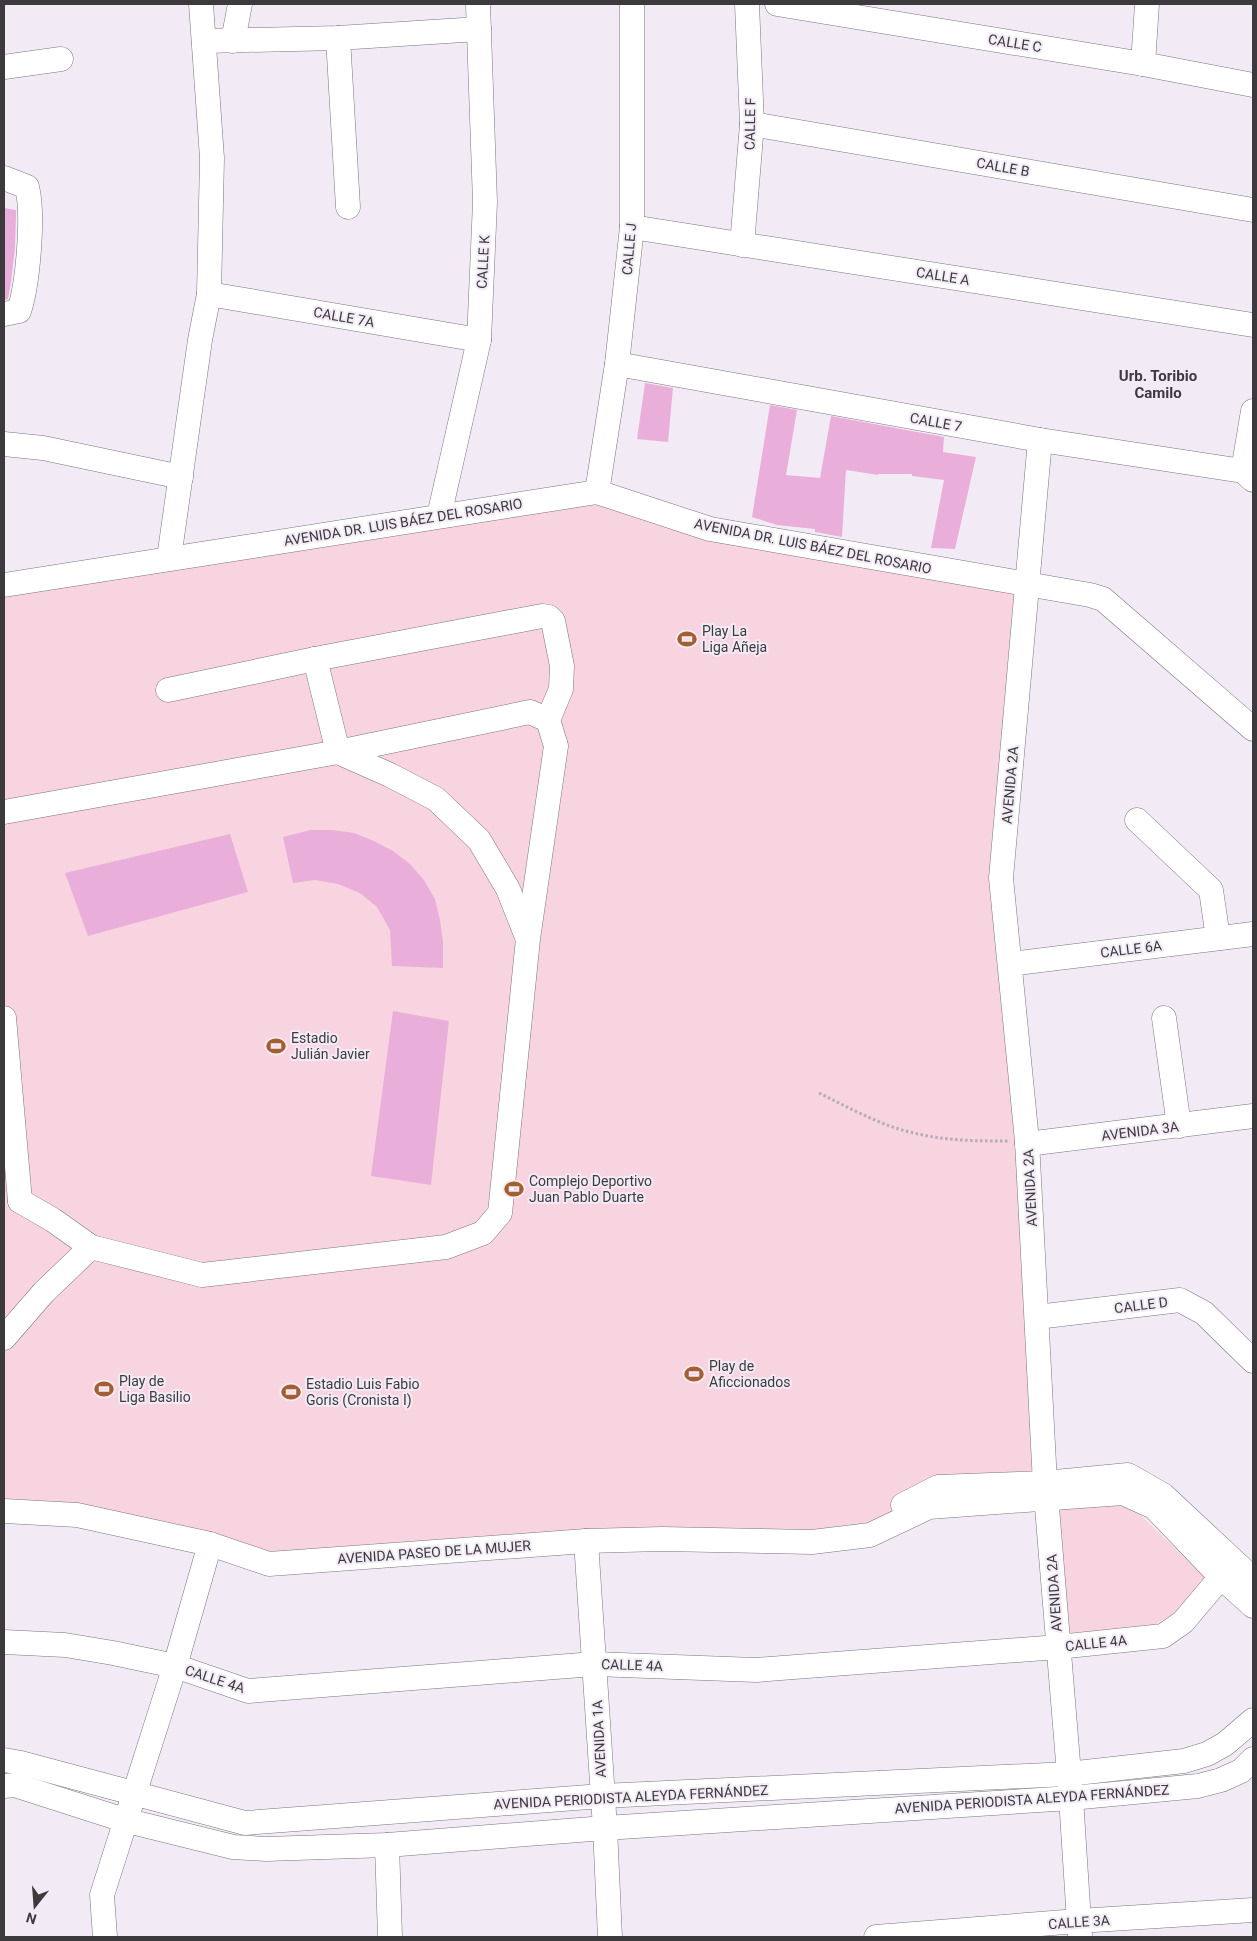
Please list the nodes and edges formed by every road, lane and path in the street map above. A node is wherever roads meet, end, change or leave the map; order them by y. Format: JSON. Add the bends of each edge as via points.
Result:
{"nodes":[{"id":1,"x":200,"y":4,"type":"edge"},
{"id":2,"x":240,"y":4,"type":"edge"},
{"id":3,"x":478,"y":4,"type":"edge"},
{"id":4,"x":632,"y":4,"type":"edge"},
{"id":5,"x":747,"y":4,"type":"edge"},
{"id":6,"x":777,"y":4,"type":"edge"},
{"id":7,"x":1147,"y":4,"type":"edge"},
{"id":8,"x":478,"y":30,"type":"junction"},
{"id":9,"x":338,"y":38,"type":"junction"},
{"id":10,"x":204,"y":41,"type":"junction"},
{"id":11,"x":233,"y":41,"type":"junction"},
{"id":12,"x":61,"y":59,"type":"dead end"},
{"id":13,"x":1143,"y":64,"type":"junction"},
{"id":14,"x":4,"y":67,"type":"edge"},
{"id":15,"x":1253,"y":84,"type":"edge"},
{"id":16,"x":752,"y":124,"type":"junction"},
{"id":17,"x":4,"y":178,"type":"edge"},
{"id":18,"x":348,"y":207,"type":"dead end"},
{"id":19,"x":1253,"y":210,"type":"edge"},
{"id":20,"x":632,"y":227,"type":"junction"},
{"id":21,"x":742,"y":245,"type":"junction"},
{"id":22,"x":209,"y":294,"type":"junction"},
{"id":23,"x":4,"y":314,"type":"edge"},
{"id":24,"x":1253,"y":325,"type":"edge"},
{"id":25,"x":479,"y":340,"type":"junction"},
{"id":26,"x":617,"y":364,"type":"junction"},
{"id":27,"x":1253,"y":411,"type":"edge"},
{"id":28,"x":1040,"y":440,"type":"junction"},
{"id":29,"x":4,"y":444,"type":"edge"},
{"id":30,"x":1248,"y":476,"type":"edge"},
{"id":31,"x":181,"y":477,"type":"junction"},
{"id":32,"x":596,"y":492,"type":"junction"},
{"id":33,"x":439,"y":516,"type":"junction"},
{"id":34,"x":169,"y":558,"type":"junction"},
{"id":35,"x":4,"y":585,"type":"edge"},
{"id":36,"x":1027,"y":585,"type":"junction"},
{"id":37,"x":315,"y":659,"type":"junction"},
{"id":38,"x":168,"y":690,"type":"dead end"},
{"id":39,"x":548,"y":720,"type":"junction"},
{"id":40,"x":1253,"y":729,"type":"edge"},
{"id":41,"x":338,"y":752,"type":"junction"},
{"id":42,"x":4,"y":812,"type":"edge"},
{"id":43,"x":1137,"y":820,"type":"dead end"},
{"id":44,"x":1253,"y":934,"type":"edge"},
{"id":45,"x":1218,"y":938,"type":"junction"},
{"id":46,"x":528,"y":939,"type":"junction"},
{"id":47,"x":1010,"y":964,"type":"junction"},
{"id":48,"x":4,"y":1018,"type":"edge"},
{"id":49,"x":1164,"y":1018,"type":"dead end"},
{"id":50,"x":819,"y":1093,"type":"dead end"},
{"id":51,"x":1253,"y":1116,"type":"edge"},
{"id":52,"x":1179,"y":1126,"type":"junction"},
{"id":53,"x":1027,"y":1142,"type":"junction"},
{"id":54,"x":12,"y":1204,"type":"edge"},
{"id":55,"x":91,"y":1247,"type":"junction"},
{"id":56,"x":1037,"y":1317,"type":"junction"},
{"id":57,"x":4,"y":1338,"type":"edge"},
{"id":58,"x":1253,"y":1361,"type":"edge"},
{"id":59,"x":1046,"y":1491,"type":"junction"},
{"id":60,"x":4,"y":1511,"type":"edge"},
{"id":61,"x":586,"y":1541,"type":"junction"},
{"id":62,"x":210,"y":1544,"type":"junction"},
{"id":63,"x":1237,"y":1573,"type":"edge"},
{"id":64,"x":1253,"y":1606,"type":"edge"},
{"id":65,"x":4,"y":1642,"type":"edge"},
{"id":66,"x":1058,"y":1647,"type":"junction"},
{"id":67,"x":594,"y":1664,"type":"junction"},
{"id":68,"x":175,"y":1666,"type":"junction"},
{"id":69,"x":1253,"y":1720,"type":"edge"},
{"id":70,"x":1253,"y":1759,"type":"edge"},
{"id":71,"x":4,"y":1760,"type":"edge"},
{"id":72,"x":1068,"y":1774,"type":"junction"},
{"id":73,"x":4,"y":1786,"type":"edge"},
{"id":74,"x":135,"y":1795,"type":"junction"},
{"id":75,"x":602,"y":1796,"type":"junction"},
{"id":76,"x":1071,"y":1798,"type":"junction"},
{"id":77,"x":124,"y":1820,"type":"junction"},
{"id":78,"x":605,"y":1828,"type":"junction"},
{"id":79,"x":387,"y":1845,"type":"junction"},
{"id":80,"x":1253,"y":1910,"type":"edge"},
{"id":81,"x":1079,"y":1929,"type":"edge"},
{"id":82,"x":105,"y":1937,"type":"edge"},
{"id":83,"x":390,"y":1937,"type":"edge"},
{"id":84,"x":610,"y":1937,"type":"edge"},
{"id":85,"x":876,"y":1937,"type":"edge"}],
"edges":[{"from":1,"to":10,"type":"street"},
{"from":2,"to":11,"type":"street"},
{"from":3,"to":8,"type":"street","name":"CALLE K"},
{"from":4,"to":20,"type":"street","name":"CALLE J"},
{"from":5,"to":16,"type":"street","name":"CALLE F"},
{"from":6,"to":13,"type":"street","name":"CALLE C"},
{"from":7,"to":13,"type":"street"},
{"from":8,"to":9,"type":"street"},
{"from":8,"to":25,"type":"street","name":"CALLE K","via":[[485,202]]},
{"from":9,"to":11,"type":"street"},
{"from":9,"to":18,"type":"street"},
{"from":10,"to":11,"type":"street"},
{"from":10,"to":22,"type":"street","via":[[212,158]]},
{"from":12,"to":14,"type":"street"},
{"from":13,"to":15,"type":"street","name":"CALLE C"},
{"from":16,"to":19,"type":"street","name":"CALLE B"},
{"from":16,"to":21,"type":"street","name":"CALLE F"},
{"from":17,"to":23,"type":"street","via":[[27,187],[30,211],[24,297],[20,311]]},
{"from":20,"to":21,"type":"street","name":"CALLE A"},
{"from":20,"to":26,"type":"street","name":"CALLE J"},
{"from":21,"to":24,"type":"street","name":"CALLE A"},
{"from":22,"to":25,"type":"street","name":"CALLE 7A"},
{"from":22,"to":31,"type":"street"},
{"from":25,"to":33,"type":"street","name":"CALLE K"},
{"from":26,"to":28,"type":"street","name":"CALLE 7"},
{"from":26,"to":32,"type":"street","name":"CALLE J"},
{"from":27,"to":30,"type":"street"},
{"from":28,"to":30,"type":"street","name":"CALLE 7"},
{"from":28,"to":36,"type":"street","name":"AVENIDA 2A"},
{"from":29,"to":31,"type":"street","via":[[43,448]]},
{"from":31,"to":34,"type":"street"},
{"from":32,"to":33,"type":"street","name":"AVENIDA DR. LUIS BÁEZ DEL ROSARIO"},
{"from":32,"to":36,"type":"street","name":"AVENIDA DR. LUIS BÁEZ DEL ROSARIO","via":[[710,529]]},
{"from":33,"to":34,"type":"street","name":"AVENIDA DR. LUIS BÁEZ DEL ROSARIO"},
{"from":34,"to":35,"type":"street","name":"AVENIDA DR. LUIS BÁEZ DEL ROSARIO"},
{"from":36,"to":40,"type":"street","name":"AVENIDA DR. LUIS BÁEZ DEL ROSARIO","via":[[1103,599]]},
{"from":36,"to":47,"type":"street","name":"AVENIDA 2A","via":[[1002,878]]},
{"from":37,"to":38,"type":"street"},
{"from":37,"to":39,"type":"street","via":[[549,617],[553,621],[562,666],[561,689]]},
{"from":37,"to":41,"type":"street"},
{"from":39,"to":41,"type":"street","via":[[530,712]]},
{"from":39,"to":46,"type":"street","via":[[556,746]]},
{"from":41,"to":42,"type":"street"},
{"from":41,"to":46,"type":"street","via":[[436,799],[479,840],[508,889]]},
{"from":43,"to":45,"type":"street","via":[[1211,890]]},
{"from":44,"to":45,"type":"street","name":"CALLE 6A"},
{"from":45,"to":47,"type":"street","name":"CALLE 6A"},
{"from":46,"to":55,"type":"street","via":[[500,1213],[483,1233],[446,1248],[202,1275]]},
{"from":47,"to":53,"type":"street","name":"AVENIDA 2A"},
{"from":48,"to":54,"type":"street"},
{"from":49,"to":52,"type":"street"},
{"from":50,"to":53,"type":"path","via":[[881,1122],[914,1133],[965,1141]]},
{"from":51,"to":52,"type":"street","name":"AVENIDA 3A"},
{"from":52,"to":53,"type":"street","name":"AVENIDA 3A"},
{"from":53,"to":56,"type":"street","name":"AVENIDA 2A"},
{"from":54,"to":55,"type":"street","via":[[53,1220]]},
{"from":55,"to":57,"type":"street","via":[[44,1292]]},
{"from":56,"to":58,"type":"street","name":"CALLE D","via":[[1180,1300],[1204,1312]]},
{"from":56,"to":59,"type":"street","name":"AVENIDA 2A"},
{"from":59,"to":61,"type":"street","name":"AVENIDA PASEO DE LA MUJER","via":[[938,1487],[904,1504],[870,1536],[812,1542]]},
{"from":59,"to":63,"type":"street","name":"AVENIDA PASEO DE LA MUJER","via":[[1128,1475],[1163,1494]]},
{"from":59,"to":66,"type":"street","name":"AVENIDA 2A"},
{"from":60,"to":62,"type":"street","name":"AVENIDA PASEO DE LA MUJER","via":[[77,1514]]},
{"from":61,"to":62,"type":"street","name":"AVENIDA PASEO DE LA MUJER","via":[[269,1564]]},
{"from":61,"to":67,"type":"street","name":"AVENIDA 1A"},
{"from":62,"to":68,"type":"street"},
{"from":63,"to":64,"type":"street","name":"AVENIDA PASEO DE LA MUJER"},
{"from":63,"to":66,"type":"street","name":"CALLE 4A","via":[[1164,1636]]},
{"from":65,"to":68,"type":"street","name":"CALLE 4A","via":[[65,1645]]},
{"from":66,"to":67,"type":"street","name":"CALLE 4A","via":[[756,1670]]},
{"from":66,"to":72,"type":"street","name":"AVENIDA 2A"},
{"from":67,"to":68,"type":"street","name":"CALLE 4A","via":[[248,1691]]},
{"from":67,"to":75,"type":"street","name":"AVENIDA 1A"},
{"from":68,"to":74,"type":"street"},
{"from":69,"to":72,"type":"street","name":"AVENIDA PERIODISTA ALEYDA FERNÁNDEZ","via":[[1225,1744],[1184,1761]]},
{"from":70,"to":76,"type":"street","name":"AVENIDA PERIODISTA ALEYDA FERNÁNDEZ","via":[[1241,1771],[1198,1786]]},
{"from":71,"to":74,"type":"street","name":"AVENIDA PERIODISTA ALEYDA FERNÁNDEZ"},
{"from":72,"to":75,"type":"street","name":"AVENIDA PERIODISTA ALEYDA FERNÁNDEZ"},
{"from":72,"to":76,"type":"street","name":"AVENIDA 2A"},
{"from":73,"to":77,"type":"street","name":"AVENIDA PERIODISTA ALEYDA FERNÁNDEZ","via":[[15,1785]]},
{"from":74,"to":75,"type":"street","name":"AVENIDA PERIODISTA ALEYDA FERNÁNDEZ","via":[[245,1823]]},
{"from":74,"to":77,"type":"street"},
{"from":75,"to":78,"type":"street","name":"AVENIDA 1A"},
{"from":76,"to":78,"type":"street","name":"AVENIDA PERIODISTA ALEYDA FERNÁNDEZ"},
{"from":76,"to":81,"type":"street","name":"AVENIDA 2A"},
{"from":77,"to":79,"type":"street","name":"AVENIDA PERIODISTA ALEYDA FERNÁNDEZ","via":[[248,1849]]},
{"from":77,"to":82,"type":"street","via":[[102,1895]]},
{"from":78,"to":79,"type":"street","name":"AVENIDA PERIODISTA ALEYDA FERNÁNDEZ"},
{"from":78,"to":84,"type":"street","name":"AVENIDA 1A"},
{"from":79,"to":83,"type":"street"},
{"from":80,"to":81,"type":"street","name":"CALLE 3A"},
{"from":81,"to":85,"type":"street","name":"CALLE 3A"}]}
